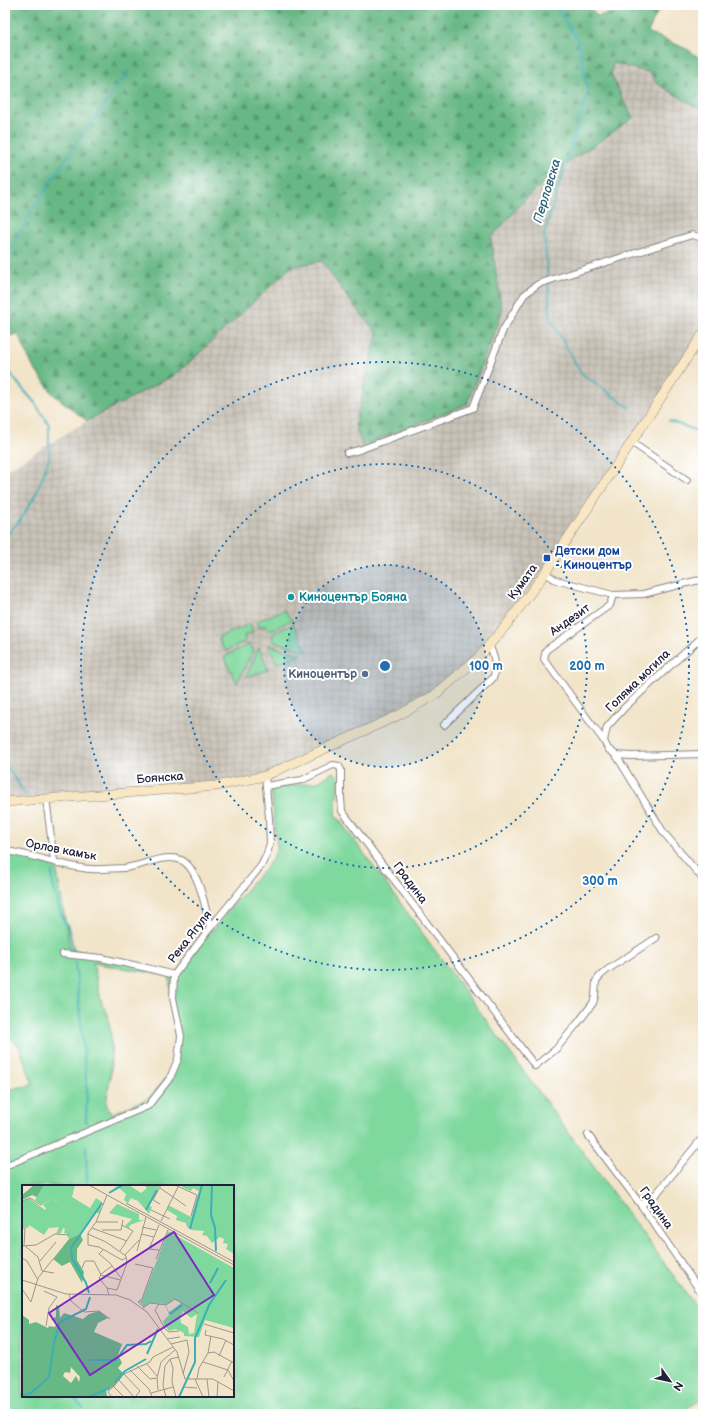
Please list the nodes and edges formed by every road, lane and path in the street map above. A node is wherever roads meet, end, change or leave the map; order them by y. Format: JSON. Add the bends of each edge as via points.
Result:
{"nodes":[{"id":1,"x":703,"y":238,"type":"edge"},
{"id":2,"x":703,"y":334,"type":"edge"},
{"id":3,"x":631,"y":442,"type":"junction"},
{"id":4,"x":347,"y":453,"type":"dead end"},
{"id":5,"x":688,"y":480,"type":"dead end"},
{"id":6,"x":545,"y":573,"type":"junction"},
{"id":7,"x":703,"y":580,"type":"edge"},
{"id":8,"x":613,"y":596,"type":"junction"},
{"id":9,"x":703,"y":636,"type":"edge"},
{"id":10,"x":489,"y":645,"type":"junction"},
{"id":11,"x":444,"y":725,"type":"dead end"},
{"id":12,"x":604,"y":741,"type":"junction"},
{"id":13,"x":311,"y":754,"type":"joint"},
{"id":14,"x":703,"y":754,"type":"edge"},
{"id":15,"x":616,"y":755,"type":"junction"},
{"id":16,"x":265,"y":781,"type":"junction"},
{"id":17,"x":46,"y":798,"type":"junction"},
{"id":18,"x":5,"y":802,"type":"edge"},
{"id":19,"x":5,"y":851,"type":"edge"},
{"id":20,"x":54,"y":861,"type":"junction"},
{"id":21,"x":703,"y":879,"type":"edge"},
{"id":22,"x":210,"y":928,"type":"junction"},
{"id":23,"x":656,"y":938,"type":"dead end"},
{"id":24,"x":63,"y":954,"type":"dead end"},
{"id":25,"x":174,"y":976,"type":"junction"},
{"id":26,"x":588,"y":1135,"type":"dead end"},
{"id":27,"x":703,"y":1137,"type":"edge"},
{"id":28,"x":5,"y":1166,"type":"edge"},
{"id":29,"x":641,"y":1205,"type":"junction"},
{"id":30,"x":703,"y":1295,"type":"edge"}],
"edges":[{"from":1,"to":4,"type":"street","via":[[692,235],[538,284],[524,295],[503,330],[473,408]]},
{"from":2,"to":3,"type":"main road","name":"Кумата"},
{"from":3,"to":5,"type":"street"},
{"from":3,"to":6,"type":"main road","name":"Кумата"},
{"from":6,"to":8,"type":"street","via":[[556,580]]},
{"from":6,"to":10,"type":"main road","name":"Кумата"},
{"from":7,"to":8,"type":"street","via":[[643,594]]},
{"from":8,"to":12,"type":"street","name":"Андезит","via":[[610,605],[546,650],[544,659]]},
{"from":9,"to":12,"type":"street","name":"Голяма могила","via":[[625,707],[607,727]]},
{"from":10,"to":11,"type":"street","via":[[495,657],[493,678]]},
{"from":10,"to":13,"type":"main road","name":"Кумата","via":[[479,657],[435,695],[399,715]]},
{"from":12,"to":15,"type":"street","via":[[608,749]]},
{"from":13,"to":16,"type":"main road","name":"Боянска"},
{"from":14,"to":15,"type":"street"},
{"from":15,"to":21,"type":"street","via":[[664,833]]},
{"from":16,"to":17,"type":"main road","name":"Боянска"},
{"from":16,"to":22,"type":"street","name":"Река Ягуля","via":[[270,843],[267,854]]},
{"from":16,"to":23,"type":"street","name":"Градина","via":[[302,780],[333,765],[339,766],[342,811],[536,1066],[552,1053],[593,1003],[596,981],[600,976]]},
{"from":17,"to":18,"type":"main road","name":"Боянска"},
{"from":17,"to":20,"type":"street"},
{"from":19,"to":20,"type":"street","name":"Орлов камък"},
{"from":20,"to":22,"type":"street","name":"Орлов камък","via":[[91,869],[130,868],[162,859],[181,860],[194,874]]},
{"from":22,"to":25,"type":"street","name":"Река Ягуля"},
{"from":24,"to":25,"type":"street","via":[[101,958]]},
{"from":25,"to":28,"type":"street","name":"Река Ягуля","via":[[173,998],[181,1036],[178,1058],[170,1078],[148,1106]]},
{"from":26,"to":29,"type":"street","name":"Градина"},
{"from":27,"to":29,"type":"street","via":[[657,1192]]},
{"from":29,"to":30,"type":"street","name":"Градина"}]}
